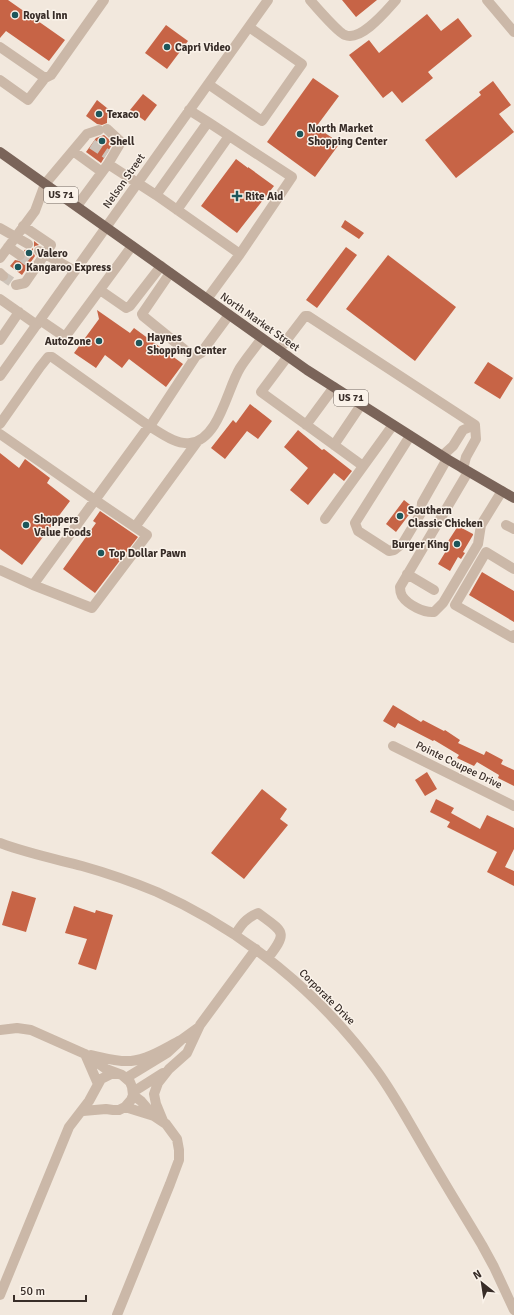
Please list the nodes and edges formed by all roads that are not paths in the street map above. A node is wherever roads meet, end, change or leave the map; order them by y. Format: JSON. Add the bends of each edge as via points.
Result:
{"nodes":[{"id":1,"x":104,"y":0,"type":"edge"},
{"id":2,"x":268,"y":0,"type":"edge"},
{"id":3,"x":310,"y":0,"type":"edge"},
{"id":4,"x":396,"y":0,"type":"edge"},
{"id":5,"x":487,"y":0,"type":"edge"},
{"id":6,"x":249,"y":27,"type":"junction"},
{"id":7,"x":514,"y":32,"type":"edge"},
{"id":8,"x":0,"y":46,"type":"edge"},
{"id":9,"x":45,"y":78,"type":"junction"},
{"id":10,"x":0,"y":80,"type":"edge"},
{"id":11,"x":208,"y":84,"type":"junction"},
{"id":12,"x":189,"y":110,"type":"junction"},
{"id":13,"x":208,"y":122,"type":"junction"},
{"id":14,"x":229,"y":136,"type":"junction"},
{"id":15,"x":73,"y":151,"type":"junction"},
{"id":16,"x":0,"y":152,"type":"edge"},
{"id":17,"x":107,"y":162,"type":"junction"},
{"id":18,"x":138,"y":183,"type":"junction"},
{"id":19,"x":45,"y":184,"type":"junction"},
{"id":20,"x":156,"y":195,"type":"junction"},
{"id":21,"x":77,"y":206,"type":"junction"},
{"id":22,"x":177,"y":210,"type":"junction"},
{"id":23,"x":23,"y":226,"type":"junction"},
{"id":24,"x":107,"y":227,"type":"junction"},
{"id":25,"x":0,"y":228,"type":"edge"},
{"id":26,"x":16,"y":236,"type":"junction"},
{"id":27,"x":28,"y":244,"type":"dead end"},
{"id":28,"x":132,"y":246,"type":"junction"},
{"id":29,"x":8,"y":247,"type":"junction"},
{"id":30,"x":42,"y":253,"type":"junction"},
{"id":31,"x":240,"y":254,"type":"junction"},
{"id":32,"x":20,"y":255,"type":"tunnel mouth"},
{"id":33,"x":0,"y":258,"type":"edge"},
{"id":34,"x":162,"y":266,"type":"junction"},
{"id":35,"x":75,"y":271,"type":"junction"},
{"id":36,"x":170,"y":273,"type":"junction"},
{"id":37,"x":20,"y":284,"type":"dead end"},
{"id":38,"x":100,"y":290,"type":"junction"},
{"id":39,"x":0,"y":299,"type":"edge"},
{"id":40,"x":207,"y":299,"type":"junction"},
{"id":41,"x":19,"y":312,"type":"junction"},
{"id":42,"x":229,"y":315,"type":"junction"},
{"id":43,"x":39,"y":322,"type":"junction"},
{"id":44,"x":262,"y":338,"type":"junction"},
{"id":45,"x":0,"y":340,"type":"edge"},
{"id":46,"x":278,"y":350,"type":"junction"},
{"id":47,"x":196,"y":356,"type":"junction"},
{"id":48,"x":288,"y":356,"type":"junction"},
{"id":49,"x":0,"y":376,"type":"edge"},
{"id":50,"x":334,"y":387,"type":"junction"},
{"id":51,"x":361,"y":405,"type":"junction"},
{"id":52,"x":0,"y":424,"type":"edge"},
{"id":53,"x":306,"y":425,"type":"junction"},
{"id":54,"x":393,"y":425,"type":"junction"},
{"id":55,"x":476,"y":425,"type":"junction"},
{"id":56,"x":149,"y":426,"type":"junction"},
{"id":57,"x":0,"y":434,"type":"edge"},
{"id":58,"x":410,"y":436,"type":"junction"},
{"id":59,"x":197,"y":442,"type":"junction"},
{"id":60,"x":334,"y":445,"type":"junction"},
{"id":61,"x":445,"y":458,"type":"junction"},
{"id":62,"x":363,"y":466,"type":"junction"},
{"id":63,"x":466,"y":470,"type":"junction"},
{"id":64,"x":502,"y":491,"type":"junction"},
{"id":65,"x":514,"y":498,"type":"edge"},
{"id":66,"x":95,"y":500,"type":"junction"},
{"id":67,"x":325,"y":519,"type":"dead end"},
{"id":68,"x":135,"y":527,"type":"junction"},
{"id":69,"x":514,"y":569,"type":"edge"},
{"id":70,"x":0,"y":570,"type":"edge"},
{"id":71,"x":407,"y":574,"type":"junction"},
{"id":72,"x":33,"y":585,"type":"junction"},
{"id":73,"x":434,"y":590,"type":"dead end"},
{"id":74,"x":514,"y":635,"type":"edge"},
{"id":75,"x":393,"y":746,"type":"dead end"},
{"id":76,"x":514,"y":806,"type":"edge"},
{"id":77,"x":0,"y":843,"type":"edge"},
{"id":78,"x":234,"y":934,"type":"junction"},
{"id":79,"x":256,"y":950,"type":"junction"},
{"id":80,"x":268,"y":958,"type":"junction"},
{"id":81,"x":200,"y":1025,"type":"junction"},
{"id":82,"x":0,"y":1030,"type":"edge"},
{"id":83,"x":181,"y":1040,"type":"junction"},
{"id":84,"x":85,"y":1054,"type":"junction"},
{"id":85,"x":169,"y":1069,"type":"junction"},
{"id":86,"x":122,"y":1076,"type":"junction"},
{"id":87,"x":97,"y":1087,"type":"junction"},
{"id":88,"x":133,"y":1094,"type":"junction"},
{"id":89,"x":125,"y":1107,"type":"junction"},
{"id":90,"x":106,"y":1109,"type":"junction"},
{"id":91,"x":83,"y":1111,"type":"junction"},
{"id":92,"x":158,"y":1119,"type":"junction"},
{"id":93,"x":0,"y":1295,"type":"edge"},
{"id":94,"x":514,"y":1310,"type":"edge"},
{"id":95,"x":117,"y":1315,"type":"edge"}],
"edges":[{"from":1,"to":9,"type":"street","via":[[51,75]]},
{"from":2,"to":6,"type":"street","name":"Nelson Street"},
{"from":3,"to":4,"type":"street","via":[[344,35],[352,37],[361,34]]},
{"from":5,"to":7,"type":"street"},
{"from":6,"to":11,"type":"street","name":"Nelson Street"},
{"from":6,"to":11,"type":"street","via":[[302,64],[262,121]]},
{"from":8,"to":9,"type":"street"},
{"from":9,"to":10,"type":"street","via":[[28,100]]},
{"from":11,"to":12,"type":"street","name":"Nelson Street"},
{"from":12,"to":13,"type":"street"},
{"from":12,"to":18,"type":"street","name":"Nelson Street"},
{"from":13,"to":14,"type":"street"},
{"from":13,"to":20,"type":"street"},
{"from":14,"to":22,"type":"street"},
{"from":14,"to":31,"type":"street","via":[[292,176]]},
{"from":15,"to":17,"type":"street"},
{"from":15,"to":17,"type":"street","via":[[87,142],[87,134],[103,130],[121,142]]},
{"from":15,"to":19,"type":"street"},
{"from":16,"to":19,"type":"main road","name":"North Market Street","number":"US 71"},
{"from":17,"to":18,"type":"street"},
{"from":17,"to":21,"type":"street"},
{"from":18,"to":20,"type":"street"},
{"from":18,"to":24,"type":"street","name":"Nelson Street"},
{"from":19,"to":21,"type":"main road","name":"North Market Street","number":"US 71"},
{"from":19,"to":23,"type":"street","via":[[34,211]]},
{"from":20,"to":22,"type":"street"},
{"from":21,"to":24,"type":"main road","name":"North Market Street","number":"US 71"},
{"from":22,"to":31,"type":"street"},
{"from":23,"to":26,"type":"street"},
{"from":23,"to":30,"type":"street","via":[[51,246]]},
{"from":24,"to":28,"type":"main road","name":"North Market Street","number":"US 71"},
{"from":24,"to":35,"type":"street","name":"Nelson Street"},
{"from":25,"to":26,"type":"street"},
{"from":26,"to":27,"type":"street"},
{"from":26,"to":29,"type":"street"},
{"from":28,"to":34,"type":"main road","name":"North Market Street","number":"US 71"},
{"from":28,"to":38,"type":"street"},
{"from":29,"to":32,"type":"street"},
{"from":29,"to":33,"type":"street"},
{"from":30,"to":35,"type":"street"},
{"from":30,"to":37,"type":"street"},
{"from":31,"to":40,"type":"street"},
{"from":34,"to":36,"type":"main road","name":"North Market Street","number":"US 71"},
{"from":34,"to":38,"type":"street","via":[[126,308]]},
{"from":35,"to":43,"type":"street","name":"Nelson Street"},
{"from":36,"to":40,"type":"main road","name":"North Market Street","number":"US 71"},
{"from":36,"to":47,"type":"street","via":[[142,314]]},
{"from":38,"to":43,"type":"street","via":[[65,336]]},
{"from":39,"to":41,"type":"street"},
{"from":40,"to":42,"type":"main road","name":"North Market Street","number":"US 71"},
{"from":41,"to":43,"type":"street"},
{"from":41,"to":45,"type":"street"},
{"from":42,"to":44,"type":"main road","name":"North Market Street","number":"US 71"},
{"from":42,"to":47,"type":"street","via":[[201,353]]},
{"from":43,"to":49,"type":"street","name":"Nelson Street"},
{"from":44,"to":46,"type":"main road","name":"North Market Street","number":"US 71"},
{"from":44,"to":59,"type":"street","via":[[240,368],[213,428]]},
{"from":46,"to":48,"type":"main road","name":"North Market Street","number":"US 71"},
{"from":46,"to":55,"type":"street","via":[[305,316],[308,316]]},
{"from":47,"to":56,"type":"street"},
{"from":48,"to":50,"type":"main road","name":"North Market Street","number":"US 71"},
{"from":48,"to":53,"type":"street","via":[[261,392]]},
{"from":50,"to":51,"type":"main road","name":"North Market Street","number":"US 71"},
{"from":50,"to":53,"type":"street"},
{"from":51,"to":54,"type":"main road","name":"North Market Street","number":"US 71"},
{"from":51,"to":60,"type":"street"},
{"from":52,"to":56,"type":"street","via":[[40,366],[48,357],[52,357]]},
{"from":53,"to":60,"type":"street"},
{"from":54,"to":58,"type":"main road","name":"North Market Street","number":"US 71"},
{"from":54,"to":62,"type":"street"},
{"from":55,"to":61,"type":"street","via":[[463,430]]},
{"from":55,"to":63,"type":"street","via":[[476,440],[466,457]]},
{"from":56,"to":59,"type":"street","via":[[179,443]]},
{"from":56,"to":66,"type":"street"},
{"from":57,"to":66,"type":"street"},
{"from":58,"to":61,"type":"main road","name":"North Market Street","number":"US 71"},
{"from":58,"to":61,"type":"street","via":[[355,523],[358,531],[389,551],[403,543],[421,513],[422,503]]},
{"from":59,"to":68,"type":"street"},
{"from":60,"to":62,"type":"street"},
{"from":61,"to":63,"type":"main road","name":"North Market Street","number":"US 71"},
{"from":62,"to":67,"type":"street"},
{"from":63,"to":64,"type":"main road","name":"North Market Street","number":"US 71"},
{"from":63,"to":71,"type":"street"},
{"from":64,"to":65,"type":"main road","name":"North Market Street","number":"US 71"},
{"from":64,"to":71,"type":"street","via":[[481,525],[478,544],[443,602],[434,612],[409,604],[401,596],[400,587]]},
{"from":66,"to":68,"type":"street"},
{"from":66,"to":72,"type":"street"},
{"from":68,"to":72,"type":"street","via":[[147,535],[92,608]]},
{"from":69,"to":74,"type":"street","via":[[486,552],[455,606],[512,638]]},
{"from":70,"to":72,"type":"street"},
{"from":71,"to":73,"type":"street"},
{"from":75,"to":76,"type":"street","name":"Pointe Coupee Drive"},
{"from":77,"to":78,"type":"street","name":"Corporate Drive","via":[[132,882],[190,908]]},
{"from":78,"to":79,"type":"street","name":"Corporate Drive"},
{"from":78,"to":80,"type":"street","via":[[242,923],[258,913],[279,929],[280,941]]},
{"from":79,"to":80,"type":"street","name":"Corporate Drive"},
{"from":79,"to":81,"type":"street"},
{"from":80,"to":94,"type":"street","name":"Corporate Drive","via":[[331,1015],[363,1052],[391,1092],[494,1267]]},
{"from":81,"to":83,"type":"street"},
{"from":81,"to":85,"type":"street","via":[[187,1053]]},
{"from":82,"to":84,"type":"street","via":[[31,1030]]},
{"from":83,"to":84,"type":"street","via":[[141,1059],[130,1061]]},
{"from":83,"to":86,"type":"street","via":[[167,1053]]},
{"from":84,"to":86,"type":"street","via":[[106,1069]]},
{"from":84,"to":87,"type":"street"},
{"from":85,"to":88,"type":"street"},
{"from":85,"to":92,"type":"street","via":[[158,1083],[154,1094]]},
{"from":86,"to":87,"type":"street","via":[[105,1076]]},
{"from":86,"to":88,"type":"street","via":[[130,1082]]},
{"from":87,"to":90,"type":"street","via":[[98,1101]]},
{"from":87,"to":91,"type":"street"},
{"from":88,"to":89,"type":"street"},
{"from":88,"to":92,"type":"street"},
{"from":89,"to":90,"type":"street","via":[[119,1110]]},
{"from":89,"to":92,"type":"street"},
{"from":90,"to":91,"type":"street"},
{"from":91,"to":93,"type":"street","via":[[69,1126]]},
{"from":92,"to":95,"type":"street","via":[[172,1130],[177,1139],[179,1160]]}]}
